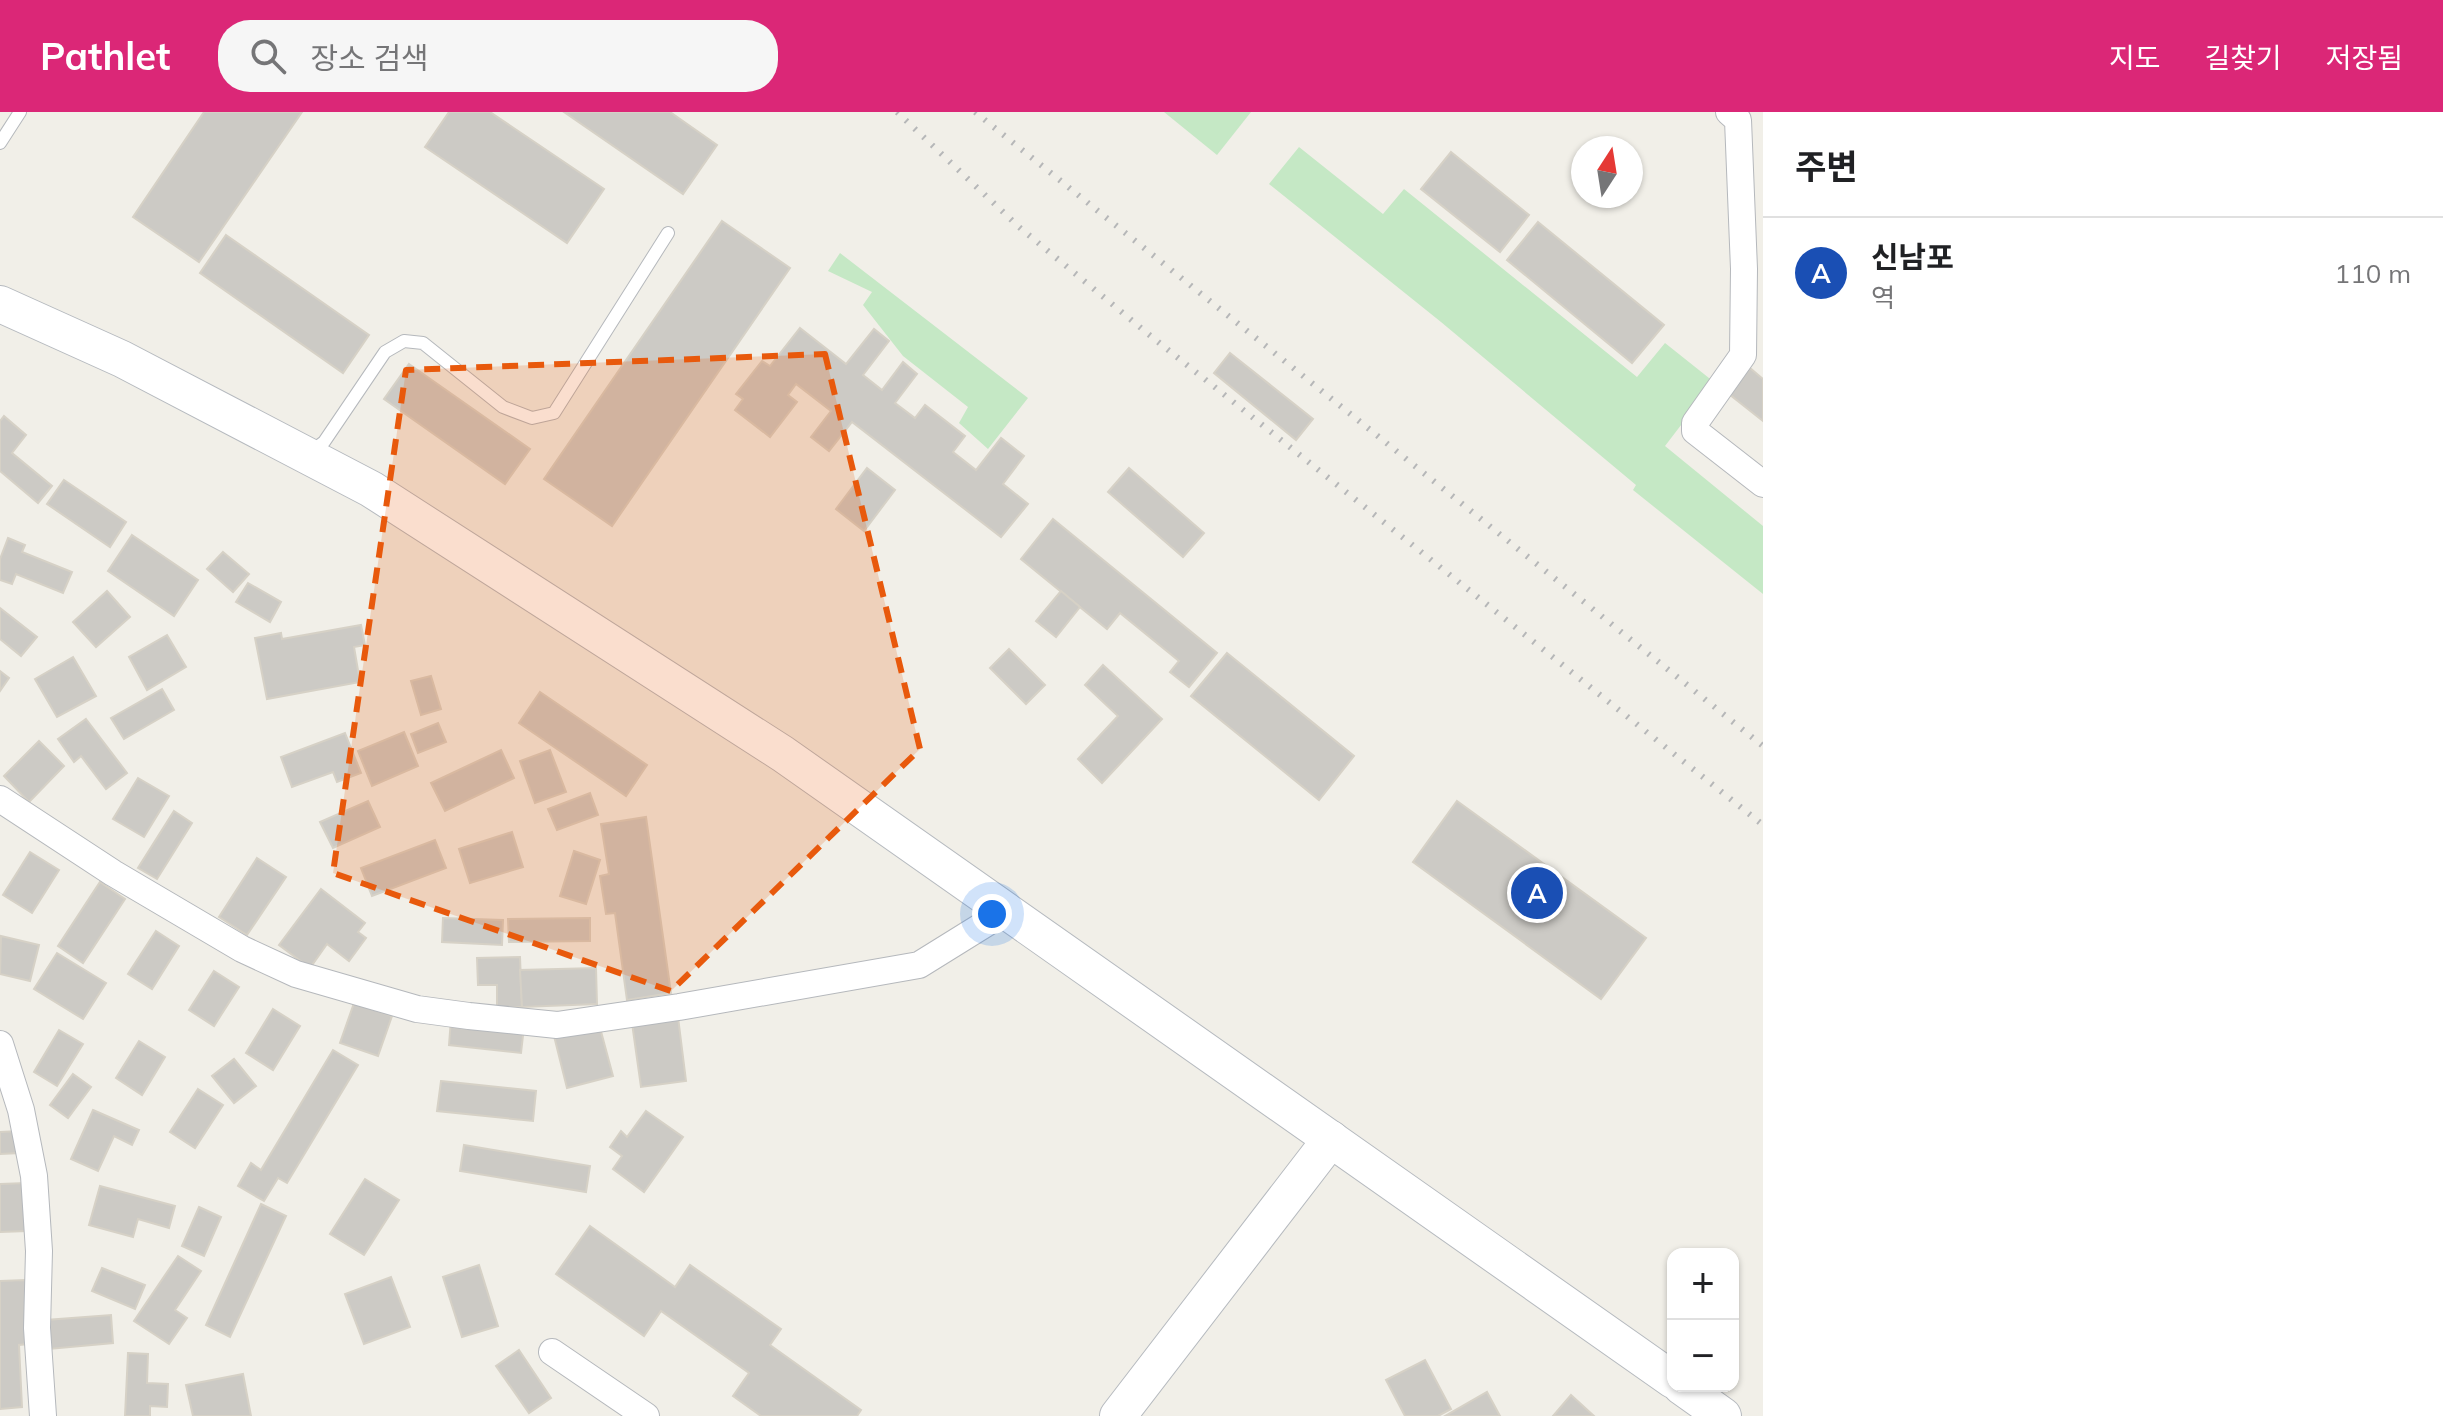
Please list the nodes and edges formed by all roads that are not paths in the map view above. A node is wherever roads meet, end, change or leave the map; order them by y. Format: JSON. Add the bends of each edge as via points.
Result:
{"nodes":[{"id":1,"x":20,"y":112,"type":"edge"},
{"id":2,"x":1729,"y":112,"type":"edge"},
{"id":3,"x":0,"y":143,"type":"edge"},
{"id":4,"x":668,"y":233,"type":"dead end"},
{"id":5,"x":0,"y":304,"type":"edge"},
{"id":6,"x":1753,"y":354,"type":"edge"},
{"id":7,"x":306,"y":455,"type":"junction"},
{"id":8,"x":1763,"y":484,"type":"edge"},
{"id":9,"x":0,"y":799,"type":"edge"},
{"id":10,"x":1006,"y":911,"type":"junction"},
{"id":11,"x":0,"y":1044,"type":"edge"},
{"id":12,"x":1331,"y":1139,"type":"junction"},
{"id":13,"x":552,"y":1352,"type":"dead end"},
{"id":14,"x":1667,"y":1376,"type":"edge"},
{"id":15,"x":1689,"y":1392,"type":"edge"},
{"id":16,"x":43,"y":1416,"type":"edge"},
{"id":17,"x":646,"y":1416,"type":"edge"},
{"id":18,"x":1118,"y":1416,"type":"edge"},
{"id":19,"x":1723,"y":1416,"type":"edge"}],
"edges":[{"from":1,"to":3,"type":"lane"},
{"from":2,"to":6,"type":"street","via":[[1738,120]]},
{"from":4,"to":7,"type":"lane","via":[[554,413],[532,418],[503,407],[423,343],[404,341],[385,352],[324,442]]},
{"from":5,"to":7,"type":"main road","via":[[122,359]]},
{"from":6,"to":8,"type":"street","via":[[1695,423],[1695,431]]},
{"from":7,"to":10,"type":"main road","via":[[371,489],[770,745]]},
{"from":9,"to":10,"type":"street","via":[[113,873],[296,974],[417,1009],[469,1016],[557,1025],[919,965]]},
{"from":10,"to":12,"type":"main road"},
{"from":11,"to":16,"type":"street","via":[[34,1176]]},
{"from":12,"to":14,"type":"main road"},
{"from":12,"to":18,"type":"main road"},
{"from":13,"to":17,"type":"street"},
{"from":15,"to":19,"type":"main road"}]}
